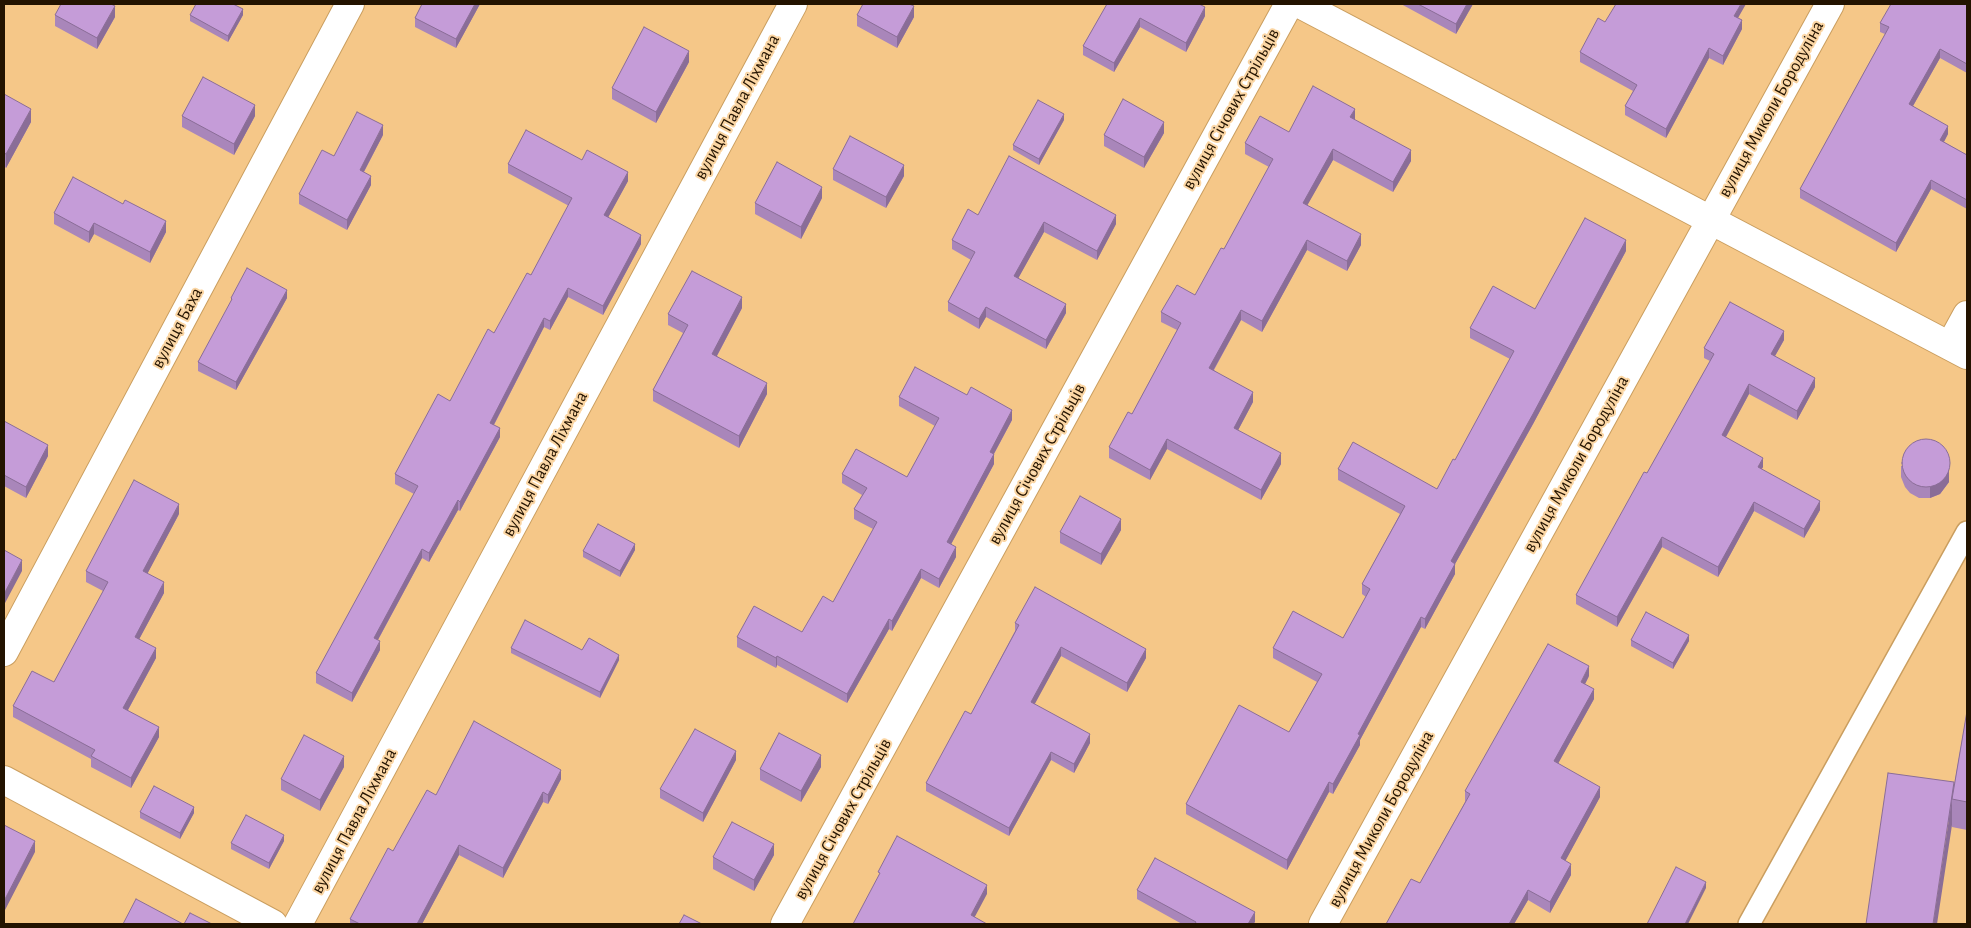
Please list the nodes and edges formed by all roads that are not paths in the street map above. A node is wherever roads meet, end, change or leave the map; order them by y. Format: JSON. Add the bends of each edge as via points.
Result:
{"nodes":[{"id":1,"x":350,"y":4,"type":"edge"},
{"id":2,"x":793,"y":4,"type":"edge"},
{"id":3,"x":1289,"y":4,"type":"edge"},
{"id":4,"x":1300,"y":4,"type":"edge"},
{"id":5,"x":1830,"y":4,"type":"edge"},
{"id":6,"x":1710,"y":220,"type":"junction"},
{"id":7,"x":1967,"y":315,"type":"edge"},
{"id":8,"x":1958,"y":350,"type":"edge"},
{"id":9,"x":1967,"y":532,"type":"edge"},
{"id":10,"x":4,"y":652,"type":"edge"},
{"id":11,"x":4,"y":780,"type":"edge"},
{"id":12,"x":273,"y":924,"type":"edge"},
{"id":13,"x":298,"y":924,"type":"edge"},
{"id":14,"x":785,"y":924,"type":"edge"},
{"id":15,"x":1323,"y":924,"type":"edge"},
{"id":16,"x":1748,"y":924,"type":"edge"}],
"edges":[{"from":1,"to":10,"type":"street","name":"вулиця Баха"},
{"from":2,"to":13,"type":"street","name":"вулиця Павла Ліхмана"},
{"from":3,"to":14,"type":"street","name":"вулиця Січових Стрільців"},
{"from":4,"to":6,"type":"street"},
{"from":5,"to":6,"type":"street","name":"вулиця Миколи Бородуліна"},
{"from":6,"to":8,"type":"street"},
{"from":6,"to":15,"type":"street","name":"вулиця Миколи Бородуліна"},
{"from":7,"to":8,"type":"street"},
{"from":9,"to":16,"type":"lane"},
{"from":11,"to":12,"type":"street"}]}
